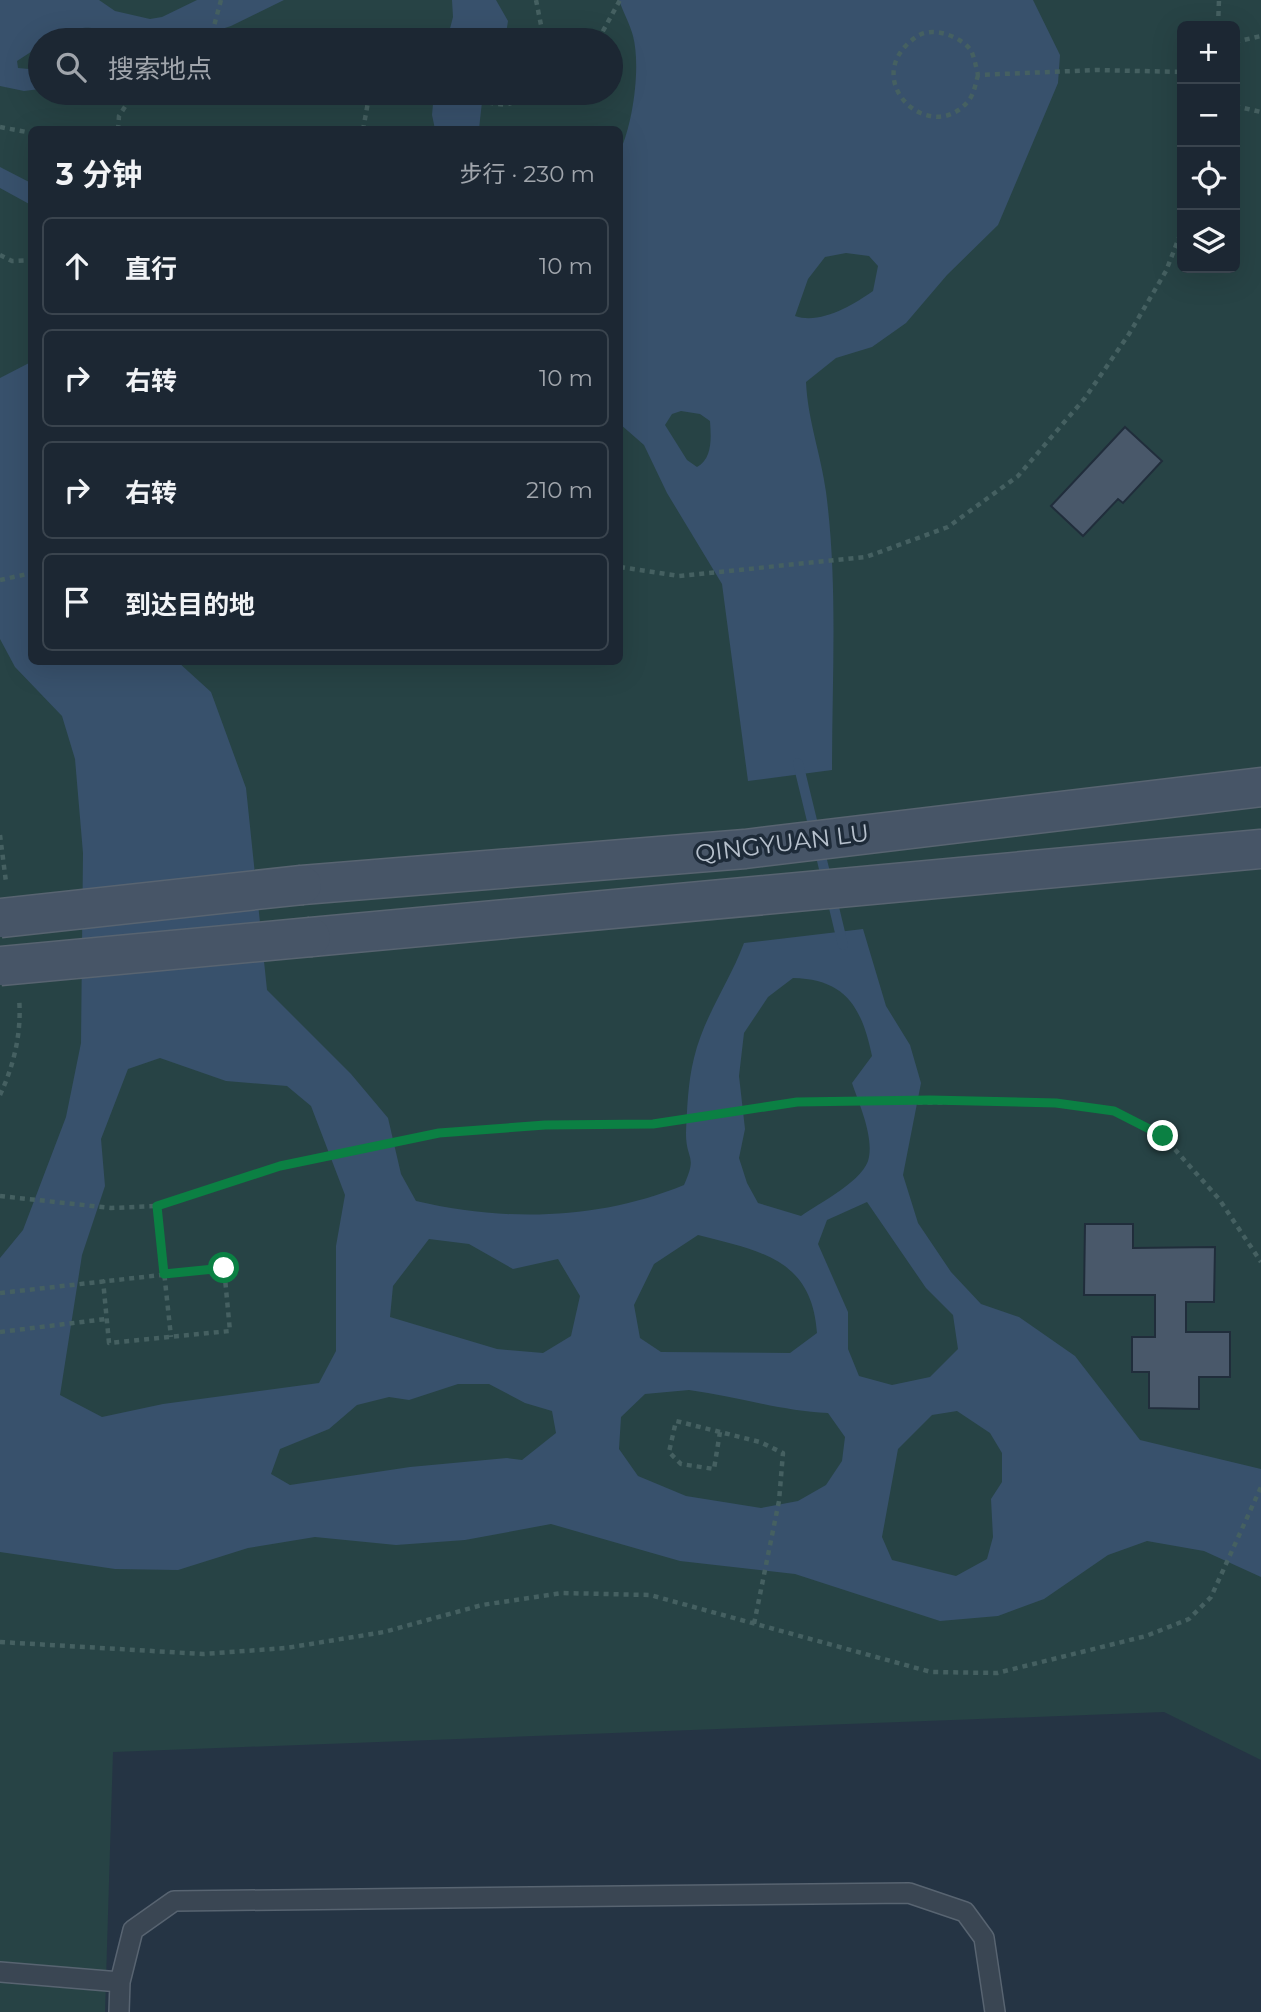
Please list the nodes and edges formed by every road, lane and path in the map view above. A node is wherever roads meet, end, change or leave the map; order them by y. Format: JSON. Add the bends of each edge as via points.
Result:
{"nodes":[{"id":1,"x":221,"y":0,"type":"edge"},
{"id":2,"x":536,"y":0,"type":"edge"},
{"id":3,"x":620,"y":0,"type":"edge"},
{"id":4,"x":1219,"y":0,"type":"edge"},
{"id":5,"x":1218,"y":21,"type":"edge"},
{"id":6,"x":215,"y":28,"type":"edge"},
{"id":7,"x":542,"y":28,"type":"edge"},
{"id":8,"x":605,"y":28,"type":"edge"},
{"id":9,"x":1261,"y":36,"type":"edge"},
{"id":10,"x":1240,"y":41,"type":"edge"},
{"id":11,"x":1177,"y":72,"type":"edge"},
{"id":12,"x":978,"y":75,"type":"junction"},
{"id":13,"x":126,"y":105,"type":"edge"},
{"id":14,"x":368,"y":105,"type":"edge"},
{"id":15,"x":1240,"y":107,"type":"edge"},
{"id":16,"x":1261,"y":112,"type":"edge"},
{"id":17,"x":118,"y":126,"type":"edge"},
{"id":18,"x":364,"y":126,"type":"edge"},
{"id":19,"x":0,"y":127,"type":"edge"},
{"id":20,"x":28,"y":131,"type":"edge"},
{"id":21,"x":1177,"y":244,"type":"edge"},
{"id":22,"x":0,"y":255,"type":"edge"},
{"id":23,"x":28,"y":260,"type":"edge"},
{"id":24,"x":623,"y":567,"type":"edge"},
{"id":25,"x":28,"y":574,"type":"edge"},
{"id":26,"x":0,"y":580,"type":"edge"},
{"id":27,"x":1261,"y":787,"type":"edge"},
{"id":28,"x":1261,"y":849,"type":"edge"},
{"id":29,"x":0,"y":918,"type":"edge"},
{"id":30,"x":0,"y":966,"type":"edge"},
{"id":31,"x":1,"y":1196,"type":"edge"},
{"id":32,"x":157,"y":1206,"type":"junction"},
{"id":33,"x":1261,"y":1262,"type":"edge"},
{"id":34,"x":164,"y":1274,"type":"junction"},
{"id":35,"x":103,"y":1280,"type":"junction"},
{"id":36,"x":0,"y":1293,"type":"edge"},
{"id":37,"x":106,"y":1319,"type":"junction"},
{"id":38,"x":0,"y":1332,"type":"edge"},
{"id":39,"x":170,"y":1337,"type":"junction"},
{"id":40,"x":720,"y":1432,"type":"junction"},
{"id":41,"x":1261,"y":1487,"type":"edge"},
{"id":42,"x":754,"y":1624,"type":"junction"},
{"id":43,"x":0,"y":1642,"type":"edge"},
{"id":44,"x":0,"y":1972,"type":"edge"},
{"id":45,"x":120,"y":1982,"type":"junction"},
{"id":46,"x":120,"y":2012,"type":"edge"},
{"id":47,"x":995,"y":2012,"type":"edge"}],
"edges":[{"from":1,"to":6,"type":"path"},
{"from":2,"to":7,"type":"path"},
{"from":3,"to":8,"type":"path"},
{"from":4,"to":5,"type":"path"},
{"from":9,"to":10,"type":"path"},
{"from":11,"to":12,"type":"path"},
{"from":12,"to":12,"type":"path","via":[[970,50],[946,33],[921,33],[902,47],[892,69],[900,99],[919,114],[941,117],[956,112],[970,99]]},
{"from":13,"to":17,"type":"path"},
{"from":14,"to":18,"type":"path"},
{"from":15,"to":16,"type":"path"},
{"from":19,"to":20,"type":"path"},
{"from":21,"to":24,"type":"path","via":[[1167,271],[1085,398],[1018,476],[948,527],[866,557],[679,576]]},
{"from":22,"to":23,"type":"path","via":[[12,261]]},
{"from":25,"to":26,"type":"path"},
{"from":27,"to":29,"type":"street","name":"QINGYUAN LU","bridge":true,"via":[[745,849],[302,885]]},
{"from":28,"to":30,"type":"street","name":"QINGYUAN LU","bridge":true},
{"from":31,"to":32,"type":"path","via":[[111,1208]]},
{"from":32,"to":33,"type":"path","via":[[280,1166],[439,1133],[545,1125],[653,1124],[797,1102],[1056,1103],[1114,1111],[1163,1136],[1219,1199]]},
{"from":32,"to":34,"type":"path"},
{"from":34,"to":35,"type":"path"},
{"from":34,"to":39,"type":"path"},
{"from":34,"to":39,"type":"path","via":[[224,1268],[230,1331]]},
{"from":35,"to":36,"type":"path"},
{"from":35,"to":37,"type":"path"},
{"from":37,"to":38,"type":"path"},
{"from":37,"to":39,"type":"path","via":[[108,1343]]},
{"from":40,"to":40,"type":"path","via":[[676,1421],[669,1451],[681,1464],[714,1469]]},
{"from":40,"to":42,"type":"path","via":[[783,1453],[779,1500]]},
{"from":41,"to":42,"type":"path","via":[[1212,1597],[1189,1619],[1146,1636],[997,1673],[932,1672]]},
{"from":42,"to":43,"type":"path","via":[[650,1595],[562,1593],[482,1605],[384,1632],[286,1648],[203,1654]]},
{"from":44,"to":45,"type":"lane"},
{"from":45,"to":46,"type":"lane"},
{"from":45,"to":47,"type":"lane","via":[[134,1930],[174,1901],[909,1893],[965,1912],[972,1921],[984,1938]]}]}
